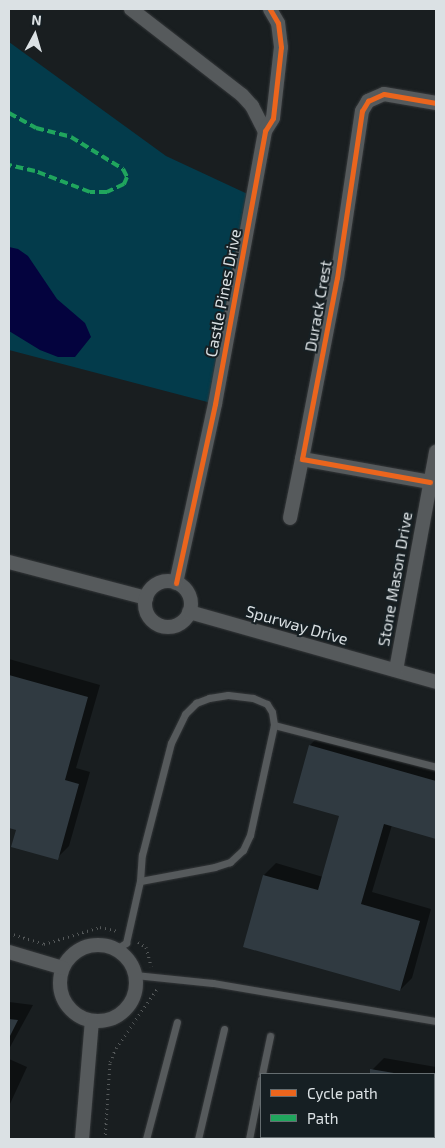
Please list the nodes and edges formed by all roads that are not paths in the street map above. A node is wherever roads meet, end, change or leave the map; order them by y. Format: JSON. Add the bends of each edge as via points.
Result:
{"nodes":[{"id":1,"x":131,"y":9,"type":"edge"},
{"id":2,"x":270,"y":9,"type":"edge"},
{"id":3,"x":436,"y":104,"type":"edge"},
{"id":4,"x":265,"y":131,"type":"junction"},
{"id":5,"x":436,"y":452,"type":"edge"},
{"id":6,"x":302,"y":458,"type":"junction"},
{"id":7,"x":430,"y":482,"type":"junction"},
{"id":8,"x":430,"y":515,"type":"edge"},
{"id":9,"x":290,"y":518,"type":"dead end"},
{"id":10,"x":9,"y":562,"type":"edge"},
{"id":11,"x":176,"y":583,"type":"junction"},
{"id":12,"x":146,"y":598,"type":"junction"},
{"id":13,"x":189,"y":612,"type":"junction"},
{"id":14,"x":396,"y":670,"type":"junction"},
{"id":15,"x":436,"y":682,"type":"edge"},
{"id":16,"x":274,"y":725,"type":"junction"},
{"id":17,"x":436,"y":767,"type":"edge"},
{"id":18,"x":140,"y":881,"type":"junction"},
{"id":19,"x":116,"y":949,"type":"junction"},
{"id":20,"x":9,"y":952,"type":"edge"},
{"id":21,"x":63,"y":968,"type":"junction"},
{"id":22,"x":135,"y":975,"type":"junction"},
{"id":23,"x":92,"y":1021,"type":"junction"},
{"id":24,"x":436,"y":1021,"type":"edge"},
{"id":25,"x":176,"y":1022,"type":"dead end"},
{"id":26,"x":224,"y":1029,"type":"dead end"},
{"id":27,"x":270,"y":1036,"type":"dead end"},
{"id":28,"x":262,"y":1073,"type":"edge"},
{"id":29,"x":260,"y":1084,"type":"edge"},
{"id":30,"x":82,"y":1139,"type":"edge"},
{"id":31,"x":146,"y":1139,"type":"edge"},
{"id":32,"x":198,"y":1139,"type":"edge"},
{"id":33,"x":249,"y":1139,"type":"edge"}],
"edges":[{"from":1,"to":4,"type":"street","via":[[242,95],[252,106]]},
{"from":2,"to":4,"type":"street","name":"Castle Pines Drive","via":[[279,29],[281,55],[273,118]]},
{"from":3,"to":6,"type":"street","name":"Durack Crest","via":[[384,94],[368,101],[362,111],[337,278]]},
{"from":4,"to":11,"type":"street","name":"Castle Pines Drive","via":[[214,404]]},
{"from":5,"to":7,"type":"street","name":"Stone Mason Drive"},
{"from":6,"to":7,"type":"street"},
{"from":6,"to":9,"type":"street","name":"Durack Crest"},
{"from":7,"to":8,"type":"street","name":"Stone Mason Drive"},
{"from":8,"to":14,"type":"street","name":"Stone Mason Drive"},
{"from":10,"to":12,"type":"street"},
{"from":11,"to":12,"type":"street","via":[[154,586]]},
{"from":11,"to":13,"type":"street","via":[[187,592],[191,601]]},
{"from":12,"to":13,"type":"street","via":[[145,606],[151,620],[164,627],[179,624]]},
{"from":13,"to":14,"type":"street","name":"Spurway Drive"},
{"from":14,"to":15,"type":"street","name":"Stone Mason Drive"},
{"from":16,"to":17,"type":"lane"},
{"from":16,"to":18,"type":"lane","via":[[250,835],[243,850],[230,862],[215,867]]},
{"from":16,"to":18,"type":"lane","via":[[267,704],[228,695],[196,703],[185,714],[171,743],[142,856]]},
{"from":18,"to":19,"type":"lane","via":[[126,943]]},
{"from":19,"to":21,"type":"street","via":[[101,945],[85,947],[72,955]]},
{"from":19,"to":22,"type":"street","via":[[126,957]]},
{"from":20,"to":21,"type":"street"},
{"from":21,"to":23,"type":"street","via":[[59,981],[64,1002],[73,1012]]},
{"from":22,"to":23,"type":"street","via":[[135,993],[126,1009],[110,1019]]},
{"from":22,"to":24,"type":"lane","via":[[212,983]]},
{"from":23,"to":30,"type":"street"},
{"from":25,"to":31,"type":"lane"},
{"from":26,"to":32,"type":"lane"},
{"from":27,"to":28,"type":"lane"},
{"from":29,"to":33,"type":"lane"}]}
